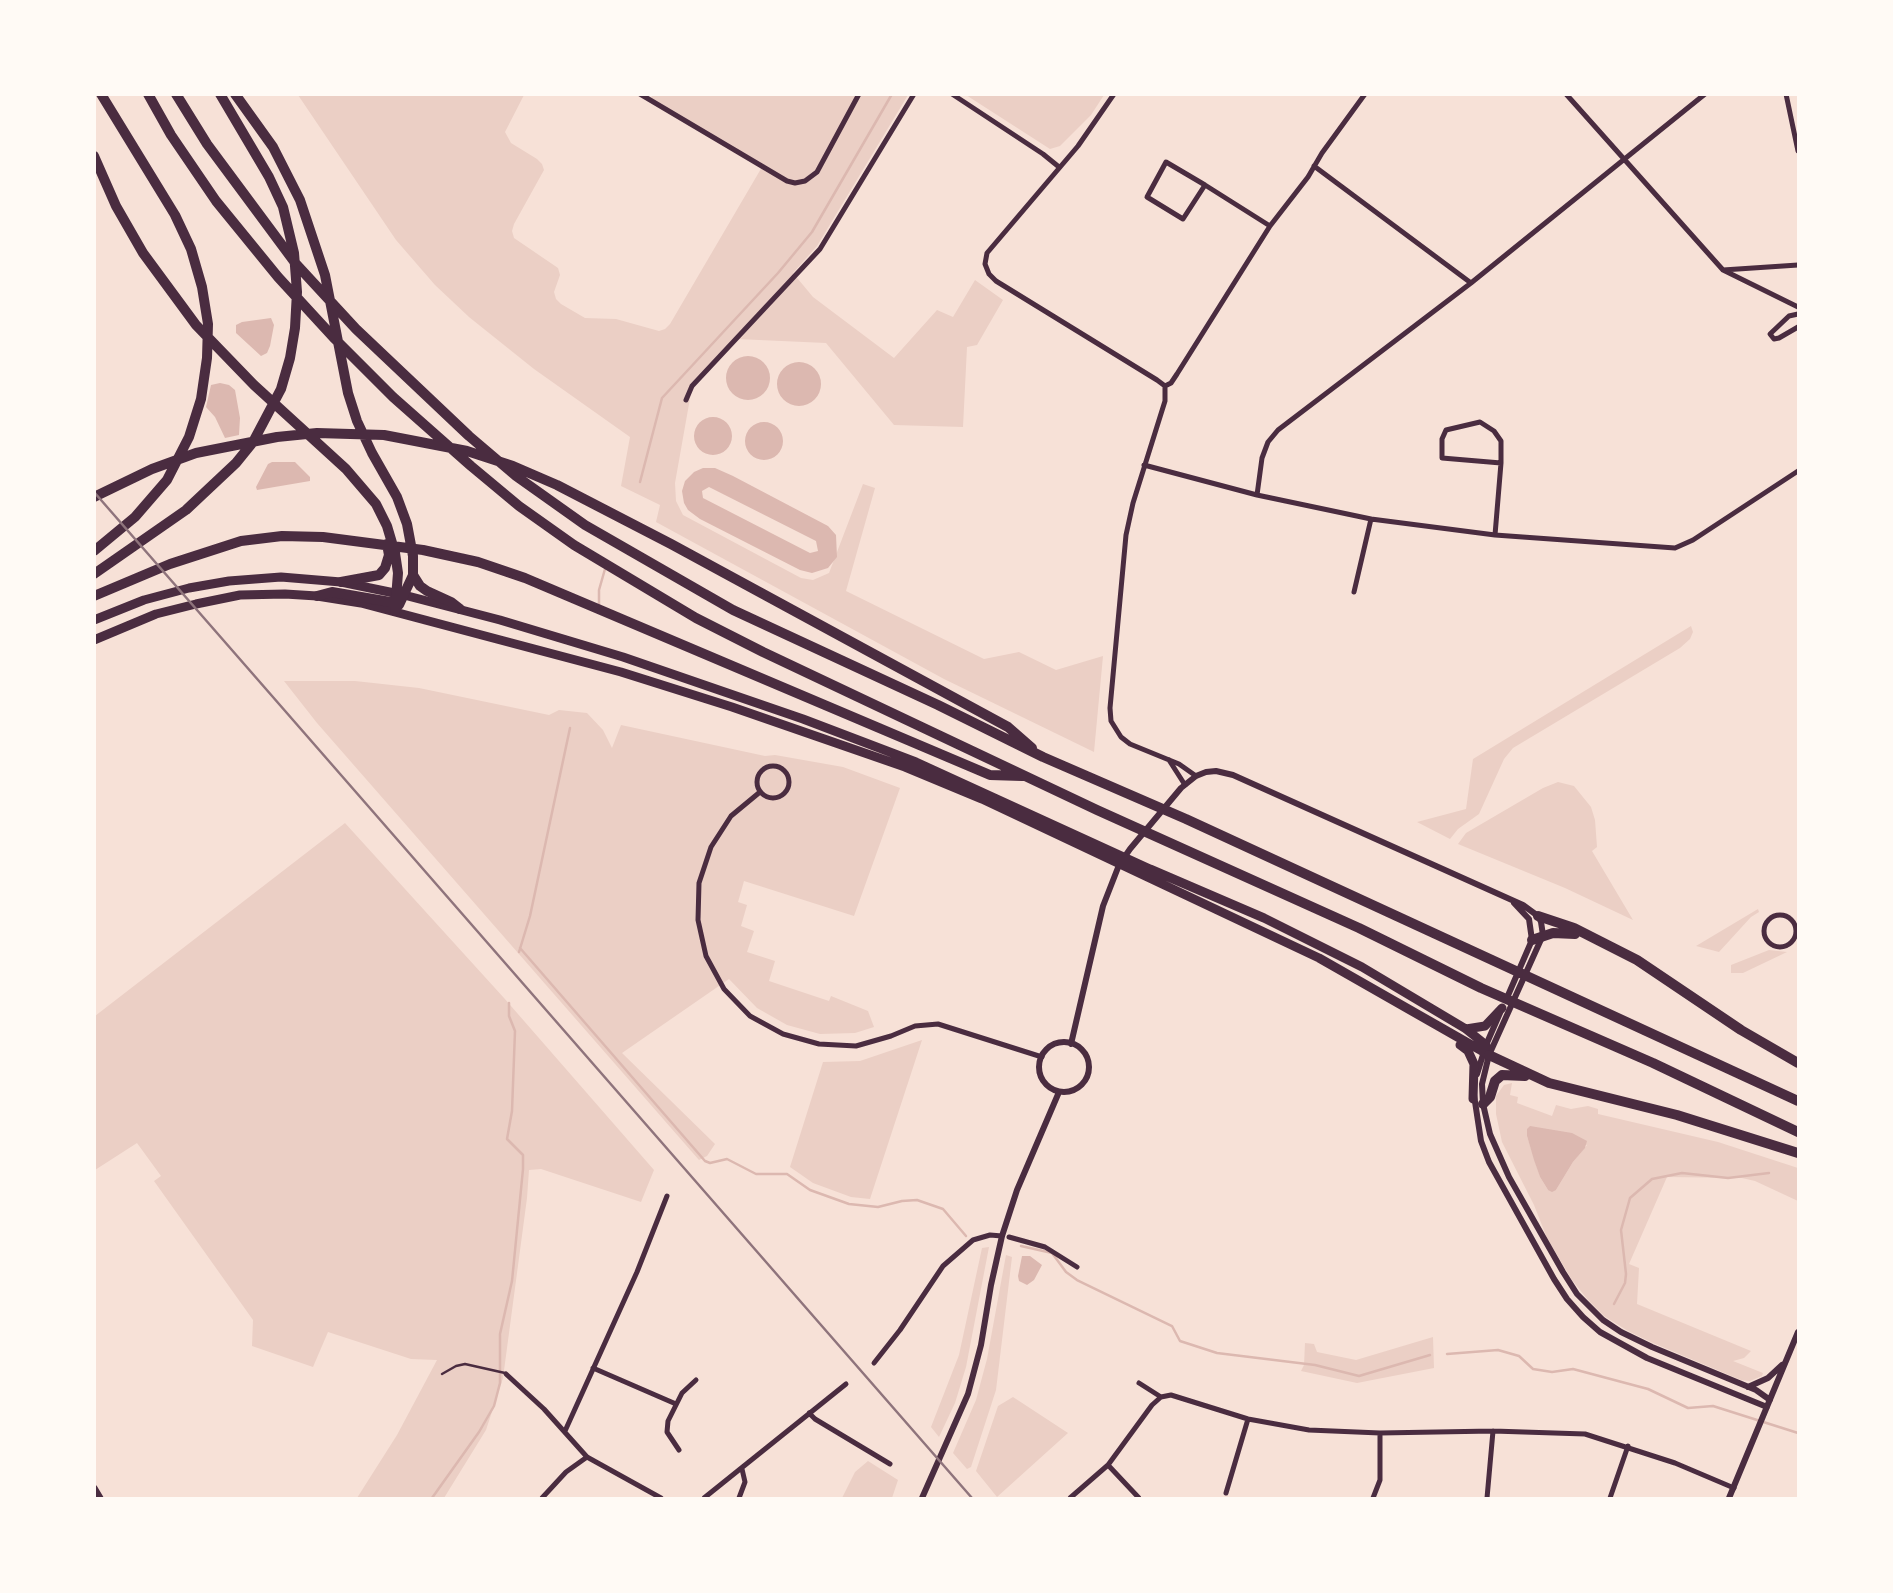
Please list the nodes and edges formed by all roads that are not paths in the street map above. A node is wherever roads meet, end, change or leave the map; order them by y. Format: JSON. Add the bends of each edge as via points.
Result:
{"nodes":[{"id":1,"x":101,"y":94,"type":"edge"},
{"id":2,"x":148,"y":94,"type":"edge"},
{"id":3,"x":176,"y":94,"type":"edge"},
{"id":4,"x":220,"y":94,"type":"edge"},
{"id":5,"x":235,"y":94,"type":"edge"},
{"id":6,"x":640,"y":94,"type":"edge"},
{"id":7,"x":859,"y":94,"type":"edge"},
{"id":8,"x":914,"y":94,"type":"edge"},
{"id":9,"x":952,"y":94,"type":"edge"},
{"id":10,"x":1114,"y":94,"type":"edge"},
{"id":11,"x":1365,"y":94,"type":"edge"},
{"id":12,"x":1566,"y":94,"type":"edge"},
{"id":13,"x":1705,"y":94,"type":"edge"},
{"id":14,"x":1786,"y":94,"type":"edge"},
{"id":15,"x":1798,"y":150,"type":"edge"},
{"id":16,"x":94,"y":156,"type":"edge"},
{"id":17,"x":1624,"y":160,"type":"junction"},
{"id":18,"x":1314,"y":166,"type":"junction"},
{"id":19,"x":1059,"y":167,"type":"junction"},
{"id":20,"x":1205,"y":185,"type":"junction"},
{"id":21,"x":1270,"y":226,"type":"junction"},
{"id":22,"x":1798,"y":265,"type":"edge"},
{"id":23,"x":1723,"y":270,"type":"junction"},
{"id":24,"x":1471,"y":283,"type":"junction"},
{"id":25,"x":1798,"y":307,"type":"edge"},
{"id":26,"x":1798,"y":314,"type":"edge"},
{"id":27,"x":1798,"y":327,"type":"edge"},
{"id":28,"x":1165,"y":386,"type":"junction"},
{"id":29,"x":685,"y":400,"type":"dead end"},
{"id":30,"x":1501,"y":463,"type":"junction"},
{"id":31,"x":1144,"y":465,"type":"junction"},
{"id":32,"x":1798,"y":471,"type":"edge"},
{"id":33,"x":1257,"y":495,"type":"junction"},
{"id":34,"x":94,"y":497,"type":"edge"},
{"id":35,"x":1371,"y":519,"type":"junction"},
{"id":36,"x":387,"y":526,"type":"junction"},
{"id":37,"x":1495,"y":536,"type":"junction"},
{"id":38,"x":97,"y":549,"type":"edge"},
{"id":39,"x":94,"y":574,"type":"edge"},
{"id":40,"x":413,"y":575,"type":"junction"},
{"id":41,"x":341,"y":582,"type":"junction"},
{"id":42,"x":1354,"y":592,"type":"dead end"},
{"id":43,"x":94,"y":596,"type":"edge"},
{"id":44,"x":317,"y":596,"type":"junction"},
{"id":45,"x":400,"y":596,"type":"junction"},
{"id":46,"x":460,"y":609,"type":"junction"},
{"id":47,"x":395,"y":611,"type":"junction"},
{"id":48,"x":94,"y":620,"type":"edge"},
{"id":49,"x":94,"y":640,"type":"edge"},
{"id":50,"x":1043,"y":757,"type":"junction"},
{"id":51,"x":1169,"y":760,"type":"junction"},
{"id":52,"x":1196,"y":776,"type":"junction"},
{"id":53,"x":1030,"y":777,"type":"junction"},
{"id":54,"x":1185,"y":785,"type":"junction"},
{"id":55,"x":760,"y":792,"type":"junction"},
{"id":56,"x":1102,"y":850,"type":"junction"},
{"id":57,"x":1133,"y":866,"type":"junction"},
{"id":58,"x":1512,"y":900,"type":"junction"},
{"id":59,"x":1798,"y":913,"type":"edge"},
{"id":60,"x":1538,"y":916,"type":"junction"},
{"id":61,"x":1792,"y":920,"type":"junction"},
{"id":62,"x":1543,"y":935,"type":"junction"},
{"id":63,"x":1586,"y":935,"type":"junction"},
{"id":64,"x":1532,"y":940,"type":"junction"},
{"id":65,"x":1502,"y":1008,"type":"junction"},
{"id":66,"x":1466,"y":1029,"type":"junction"},
{"id":67,"x":1444,"y":1030,"type":"junction"},
{"id":68,"x":1071,"y":1044,"type":"junction"},
{"id":69,"x":1486,"y":1051,"type":"junction"},
{"id":70,"x":1042,"y":1057,"type":"junction"},
{"id":71,"x":1798,"y":1063,"type":"edge"},
{"id":72,"x":1535,"y":1077,"type":"junction"},
{"id":73,"x":1059,"y":1092,"type":"junction"},
{"id":74,"x":1798,"y":1101,"type":"edge"},
{"id":75,"x":1478,"y":1102,"type":"junction"},
{"id":76,"x":1798,"y":1132,"type":"edge"},
{"id":77,"x":1798,"y":1153,"type":"edge"},
{"id":78,"x":667,"y":1196,"type":"dead end"},
{"id":79,"x":1006,"y":1236,"type":"junction"},
{"id":80,"x":1077,"y":1267,"type":"dead end"},
{"id":81,"x":1798,"y":1332,"type":"edge"},
{"id":82,"x":1787,"y":1358,"type":"junction"},
{"id":83,"x":874,"y":1363,"type":"dead end"},
{"id":84,"x":593,"y":1368,"type":"junction"},
{"id":85,"x":505,"y":1373,"type":"joint"},
{"id":86,"x":442,"y":1374,"type":"dead end"},
{"id":87,"x":696,"y":1380,"type":"dead end"},
{"id":88,"x":1139,"y":1382,"type":"dead end"},
{"id":89,"x":846,"y":1384,"type":"dead end"},
{"id":90,"x":1748,"y":1387,"type":"junction"},
{"id":91,"x":1161,"y":1397,"type":"junction"},
{"id":92,"x":676,"y":1404,"type":"junction"},
{"id":93,"x":1768,"y":1404,"type":"junction"},
{"id":94,"x":808,"y":1413,"type":"junction"},
{"id":95,"x":1248,"y":1419,"type":"junction"},
{"id":96,"x":565,"y":1431,"type":"junction"},
{"id":97,"x":1493,"y":1431,"type":"junction"},
{"id":98,"x":1380,"y":1433,"type":"junction"},
{"id":99,"x":1628,"y":1446,"type":"junction"},
{"id":100,"x":679,"y":1450,"type":"dead end"},
{"id":101,"x":587,"y":1457,"type":"junction"},
{"id":102,"x":890,"y":1464,"type":"dead end"},
{"id":103,"x":1108,"y":1465,"type":"junction"},
{"id":104,"x":742,"y":1469,"type":"junction"},
{"id":105,"x":94,"y":1488,"type":"edge"},
{"id":106,"x":1734,"y":1488,"type":"junction"},
{"id":107,"x":1226,"y":1493,"type":"dead end"},
{"id":108,"x":100,"y":1499,"type":"edge"},
{"id":109,"x":542,"y":1499,"type":"edge"},
{"id":110,"x":661,"y":1499,"type":"edge"},
{"id":111,"x":704,"y":1499,"type":"edge"},
{"id":112,"x":739,"y":1499,"type":"edge"},
{"id":113,"x":922,"y":1499,"type":"edge"},
{"id":114,"x":1070,"y":1499,"type":"edge"},
{"id":115,"x":1139,"y":1499,"type":"edge"},
{"id":116,"x":1373,"y":1499,"type":"edge"},
{"id":117,"x":1487,"y":1499,"type":"edge"},
{"id":118,"x":1610,"y":1499,"type":"edge"},
{"id":119,"x":1729,"y":1499,"type":"edge"}],
"edges":[{"from":1,"to":38,"type":"highway","via":[[175,215],[191,250],[208,324],[201,399],[189,437],[167,480],[135,517]]},
{"from":2,"to":53,"type":"highway","via":[[216,201],[278,277],[393,397],[519,506],[573,545],[763,652]]},
{"from":3,"to":50,"type":"highway","via":[[287,253],[356,329],[516,476],[585,525],[733,610]]},
{"from":4,"to":39,"type":"highway","via":[[269,177],[283,207],[295,253],[294,338],[281,389],[253,442],[217,484]]},
{"from":5,"to":40,"type":"highway","via":[[283,163],[300,200],[319,253],[348,393],[407,524]]},
{"from":6,"to":7,"type":"street","via":[[795,183],[817,172]]},
{"from":8,"to":29,"type":"street","via":[[820,249],[692,386]]},
{"from":9,"to":19,"type":"street"},
{"from":10,"to":19,"type":"street"},
{"from":11,"to":18,"type":"street"},
{"from":12,"to":17,"type":"street"},
{"from":13,"to":17,"type":"street"},
{"from":14,"to":15,"type":"street"},
{"from":16,"to":36,"type":"highway","via":[[143,253],[196,325],[346,469],[376,504]]},
{"from":17,"to":23,"type":"street"},
{"from":17,"to":24,"type":"street"},
{"from":18,"to":21,"type":"street"},
{"from":18,"to":24,"type":"street"},
{"from":19,"to":28,"type":"street","via":[[987,253],[989,274]]},
{"from":20,"to":20,"type":"street","via":[[1166,162],[1147,197],[1183,219]]},
{"from":20,"to":21,"type":"street"},
{"from":21,"to":28,"type":"street"},
{"from":22,"to":23,"type":"street"},
{"from":23,"to":25,"type":"street"},
{"from":24,"to":33,"type":"street","via":[[1278,430],[1262,458]]},
{"from":26,"to":27,"type":"street","via":[[1789,316],[1770,334],[1779,338]]},
{"from":28,"to":31,"type":"street","via":[[1166,401]]},
{"from":30,"to":30,"type":"street","via":[[1502,441],[1480,422],[1446,430],[1441,439],[1442,458]]},
{"from":30,"to":37,"type":"street"},
{"from":31,"to":33,"type":"street"},
{"from":31,"to":51,"type":"street","via":[[1126,536],[1110,708],[1121,737]]},
{"from":32,"to":37,"type":"street","via":[[1675,548]]},
{"from":33,"to":35,"type":"street"},
{"from":34,"to":50,"type":"highway","via":[[196,453],[317,433],[384,435],[467,451],[557,485],[671,544],[1008,727]]},
{"from":35,"to":37,"type":"street"},
{"from":35,"to":42,"type":"street"},
{"from":36,"to":41,"type":"highway","via":[[385,568],[379,575]]},
{"from":36,"to":45,"type":"highway"},
{"from":40,"to":45,"type":"highway"},
{"from":40,"to":46,"type":"highway","via":[[420,586]]},
{"from":41,"to":45,"type":"highway"},
{"from":41,"to":48,"type":"highway","via":[[281,577],[229,581],[145,600]]},
{"from":43,"to":53,"type":"highway","via":[[128,579],[241,541],[323,537],[423,550],[525,578],[990,775]]},
{"from":44,"to":45,"type":"highway","via":[[332,592],[390,602]]},
{"from":44,"to":47,"type":"highway"},
{"from":44,"to":49,"type":"highway","via":[[240,595],[156,614]]},
{"from":45,"to":46,"type":"highway"},
{"from":45,"to":47,"type":"highway"},
{"from":46,"to":56,"type":"highway","via":[[623,657],[803,719],[916,762]]},
{"from":47,"to":56,"type":"highway","via":[[621,671],[732,707],[905,767]]},
{"from":50,"to":74,"type":"highway"},
{"from":51,"to":52,"type":"street"},
{"from":51,"to":54,"type":"street"},
{"from":52,"to":54,"type":"street"},
{"from":52,"to":58,"type":"street","via":[[1216,771],[1233,775]]},
{"from":53,"to":76,"type":"highway"},
{"from":54,"to":68,"type":"street","via":[[1116,872],[1098,926]]},
{"from":55,"to":55,"type":"street","via":[[769,799],[786,793],[790,782],[785,771],[774,766],[763,769],[757,780]]},
{"from":55,"to":70,"type":"street","via":[[731,816],[704,862],[699,883],[698,920],[706,956],[724,989],[750,1016],[783,1034],[819,1044],[856,1046],[915,1026],[938,1024]]},
{"from":56,"to":57,"type":"highway"},
{"from":57,"to":66,"type":"highway","via":[[1305,937]]},
{"from":57,"to":67,"type":"highway","via":[[1320,958]]},
{"from":58,"to":60,"type":"street"},
{"from":58,"to":64,"type":"street","via":[[1529,919]]},
{"from":59,"to":61,"type":"street"},
{"from":60,"to":62,"type":"street"},
{"from":60,"to":63,"type":"highway"},
{"from":61,"to":61,"type":"street","via":[[1779,915],[1770,918],[1765,926],[1767,940],[1780,947],[1790,943],[1796,929]]},
{"from":62,"to":63,"type":"highway"},
{"from":62,"to":64,"type":"highway"},
{"from":62,"to":69,"type":"street"},
{"from":63,"to":71,"type":"highway","via":[[1637,960]]},
{"from":64,"to":65,"type":"street"},
{"from":65,"to":66,"type":"highway","via":[[1485,1026]]},
{"from":65,"to":69,"type":"street"},
{"from":66,"to":69,"type":"highway"},
{"from":67,"to":69,"type":"highway"},
{"from":67,"to":75,"type":"highway","via":[[1472,1057],[1472,1092]]},
{"from":68,"to":70,"type":"street","via":[[1055,1044]]},
{"from":68,"to":73,"type":"street","via":[[1086,1055],[1088,1076],[1079,1088]]},
{"from":69,"to":72,"type":"highway"},
{"from":69,"to":75,"type":"street"},
{"from":70,"to":73,"type":"street","via":[[1042,1077]]},
{"from":72,"to":75,"type":"highway","via":[[1502,1075],[1490,1097]]},
{"from":72,"to":77,"type":"highway"},
{"from":73,"to":79,"type":"street","via":[[1017,1190]]},
{"from":75,"to":90,"type":"street","via":[[1509,1177],[1563,1272],[1590,1308],[1621,1332]]},
{"from":75,"to":93,"type":"street","via":[[1481,1141],[1489,1161],[1554,1279],[1583,1317],[1647,1358]]},
{"from":78,"to":84,"type":"street"},
{"from":79,"to":80,"type":"street","via":[[1045,1247]]},
{"from":79,"to":83,"type":"street","via":[[973,1240],[943,1266]]},
{"from":79,"to":113,"type":"street","via":[[964,1406]]},
{"from":81,"to":82,"type":"street"},
{"from":82,"to":90,"type":"street","via":[[1768,1378]]},
{"from":82,"to":93,"type":"street"},
{"from":84,"to":92,"type":"street"},
{"from":84,"to":96,"type":"street"},
{"from":85,"to":86,"type":"lane","via":[[465,1364]]},
{"from":85,"to":96,"type":"street"},
{"from":87,"to":92,"type":"street"},
{"from":88,"to":91,"type":"street"},
{"from":89,"to":94,"type":"street"},
{"from":90,"to":93,"type":"street"},
{"from":91,"to":95,"type":"street","via":[[1171,1395]]},
{"from":91,"to":103,"type":"street"},
{"from":92,"to":100,"type":"street","via":[[667,1432]]},
{"from":93,"to":106,"type":"street"},
{"from":94,"to":102,"type":"street"},
{"from":94,"to":104,"type":"street"},
{"from":95,"to":98,"type":"street","via":[[1309,1430]]},
{"from":95,"to":107,"type":"street"},
{"from":96,"to":101,"type":"street"},
{"from":97,"to":98,"type":"street"},
{"from":97,"to":99,"type":"street","via":[[1585,1434]]},
{"from":97,"to":117,"type":"street"},
{"from":98,"to":116,"type":"street","via":[[1380,1480]]},
{"from":99,"to":106,"type":"street"},
{"from":99,"to":118,"type":"street"},
{"from":101,"to":109,"type":"street"},
{"from":101,"to":110,"type":"street"},
{"from":103,"to":114,"type":"street"},
{"from":103,"to":115,"type":"street"},
{"from":104,"to":111,"type":"street"},
{"from":104,"to":112,"type":"street","via":[[745,1482]]},
{"from":105,"to":108,"type":"main road"},
{"from":106,"to":119,"type":"street"}]}
